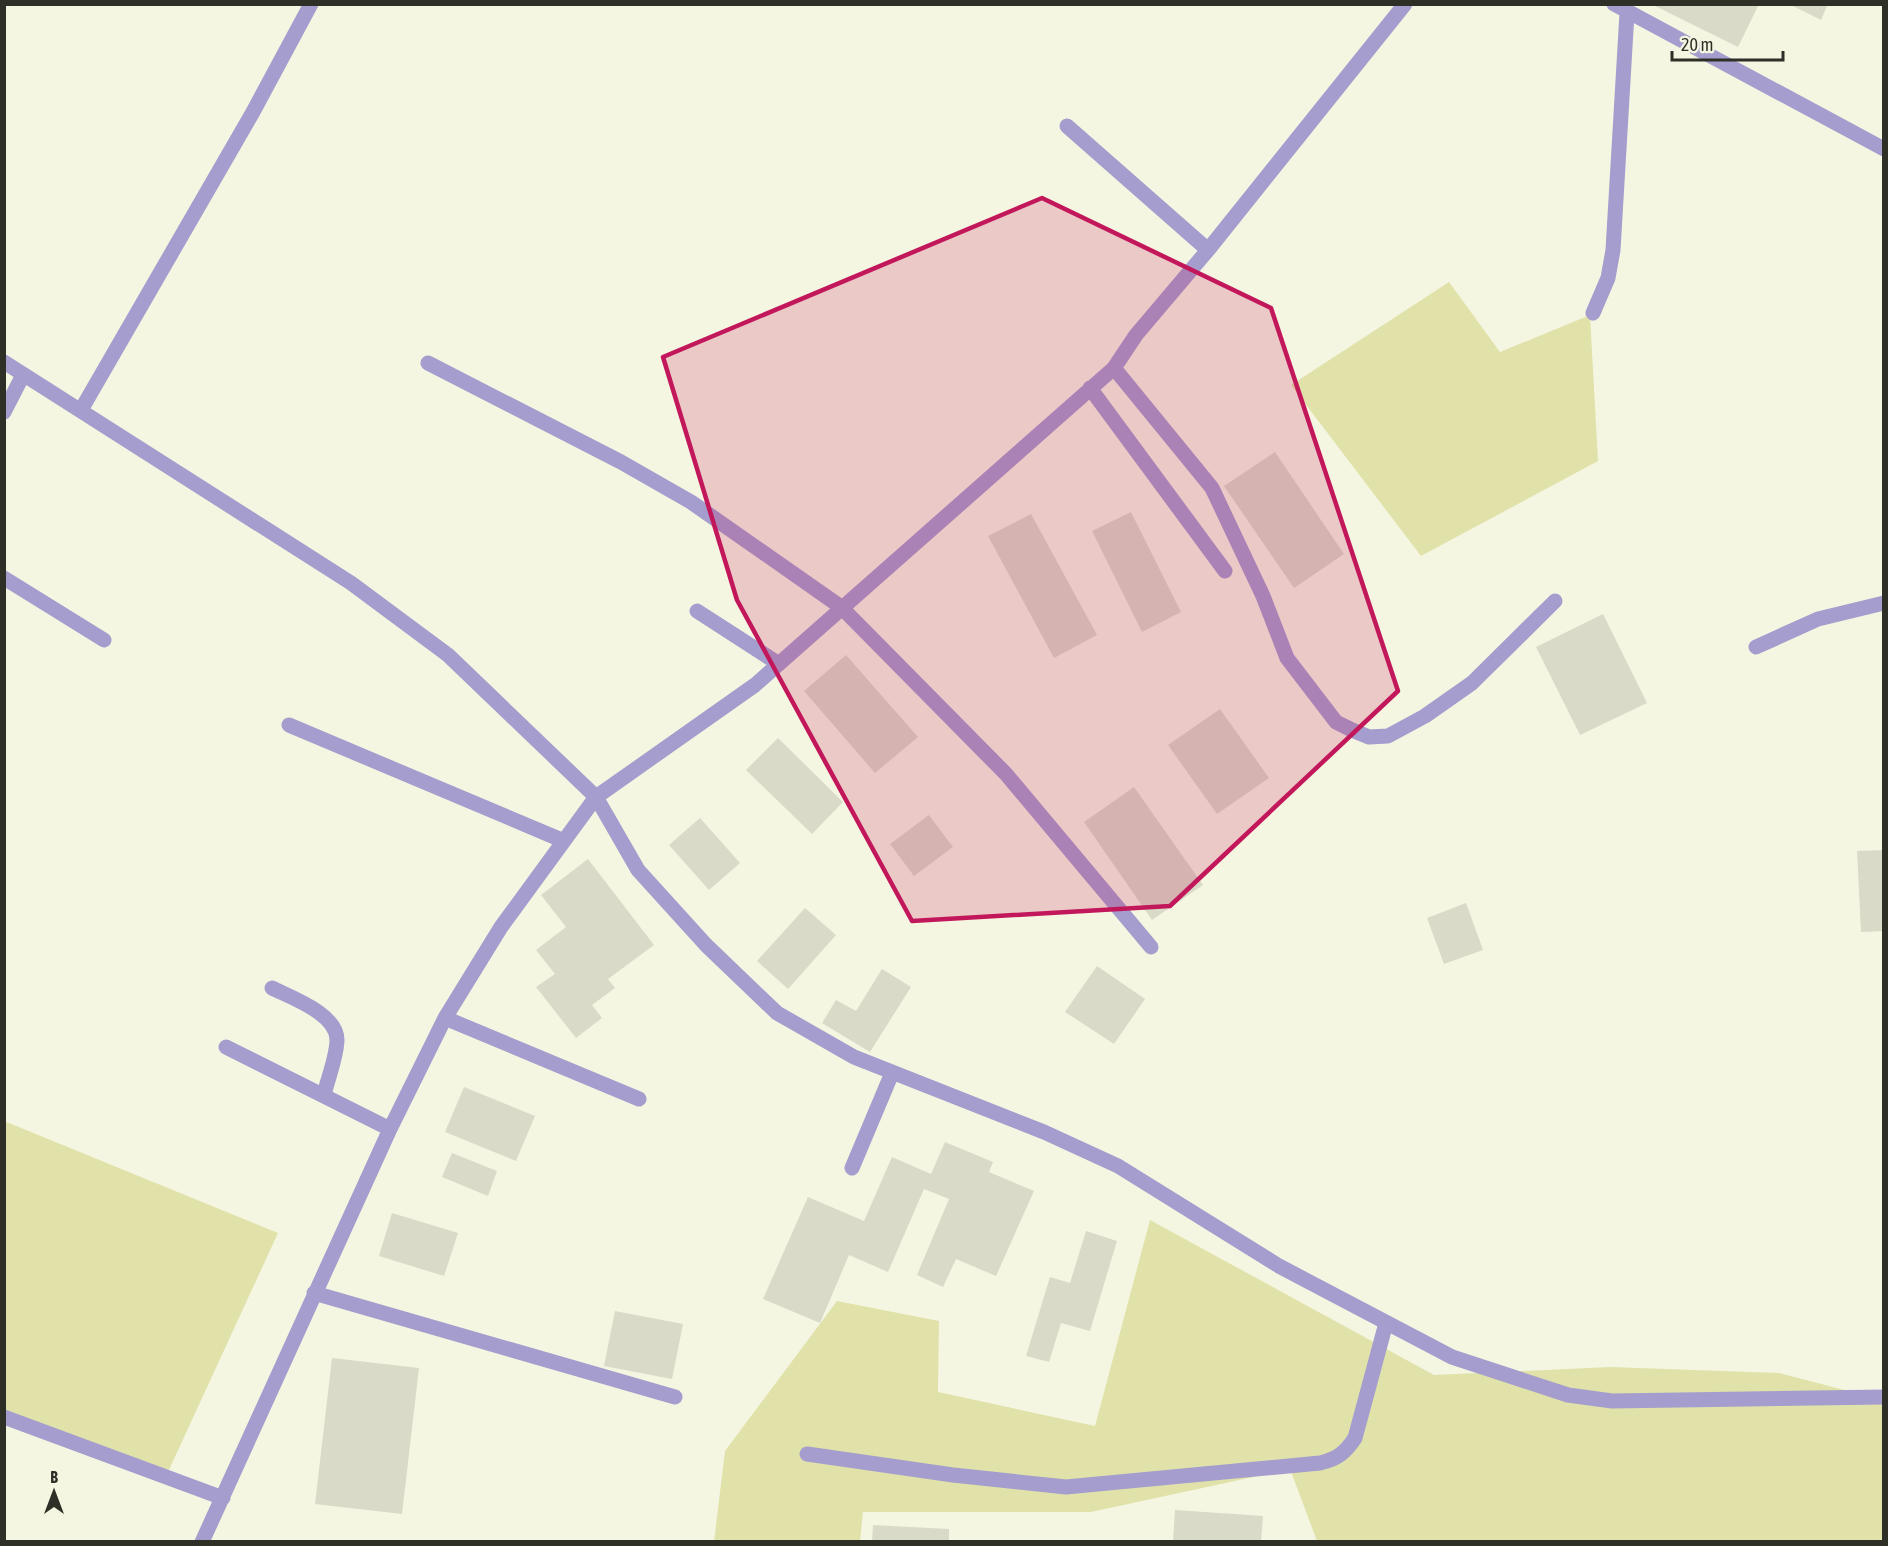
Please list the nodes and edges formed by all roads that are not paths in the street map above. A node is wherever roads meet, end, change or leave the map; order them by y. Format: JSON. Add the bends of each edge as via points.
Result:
{"nodes":[{"id":1,"x":311,"y":4,"type":"edge"},
{"id":2,"x":1404,"y":4,"type":"edge"},
{"id":3,"x":1620,"y":9,"type":"edge"},
{"id":4,"x":1067,"y":126,"type":"dead end"},
{"id":5,"x":1884,"y":149,"type":"edge"},
{"id":6,"x":1208,"y":250,"type":"junction"},
{"id":7,"x":1593,"y":313,"type":"dead end"},
{"id":8,"x":4,"y":362,"type":"edge"},
{"id":9,"x":428,"y":363,"type":"dead end"},
{"id":10,"x":1114,"y":368,"type":"junction"},
{"id":11,"x":22,"y":375,"type":"junction"},
{"id":12,"x":1090,"y":388,"type":"junction"},
{"id":13,"x":81,"y":410,"type":"junction"},
{"id":14,"x":4,"y":412,"type":"edge"},
{"id":15,"x":1225,"y":571,"type":"dead end"},
{"id":16,"x":4,"y":578,"type":"edge"},
{"id":17,"x":1556,"y":601,"type":"dead end"},
{"id":18,"x":1884,"y":603,"type":"edge"},
{"id":19,"x":842,"y":608,"type":"junction"},
{"id":20,"x":697,"y":610,"type":"dead end"},
{"id":21,"x":104,"y":640,"type":"dead end"},
{"id":22,"x":1756,"y":647,"type":"dead end"},
{"id":23,"x":779,"y":664,"type":"junction"},
{"id":24,"x":289,"y":725,"type":"dead end"},
{"id":25,"x":596,"y":797,"type":"junction"},
{"id":26,"x":564,"y":841,"type":"junction"},
{"id":27,"x":1151,"y":947,"type":"dead end"},
{"id":28,"x":272,"y":988,"type":"dead end"},
{"id":29,"x":445,"y":1018,"type":"junction"},
{"id":30,"x":226,"y":1047,"type":"dead end"},
{"id":31,"x":891,"y":1073,"type":"junction"},
{"id":32,"x":324,"y":1095,"type":"junction"},
{"id":33,"x":639,"y":1099,"type":"dead end"},
{"id":34,"x":390,"y":1129,"type":"junction"},
{"id":35,"x":852,"y":1168,"type":"dead end"},
{"id":36,"x":314,"y":1293,"type":"junction"},
{"id":37,"x":1386,"y":1323,"type":"junction"},
{"id":38,"x":675,"y":1397,"type":"dead end"},
{"id":39,"x":1884,"y":1397,"type":"edge"},
{"id":40,"x":4,"y":1417,"type":"edge"},
{"id":41,"x":807,"y":1454,"type":"dead end"},
{"id":42,"x":223,"y":1498,"type":"junction"},
{"id":43,"x":202,"y":1542,"type":"edge"}],
"edges":[{"from":1,"to":13,"type":"street"},
{"from":2,"to":6,"type":"street"},
{"from":3,"to":5,"type":"street"},
{"from":3,"to":7,"type":"street","via":[[1613,250],[1608,278]]},
{"from":4,"to":6,"type":"street"},
{"from":6,"to":10,"type":"street","via":[[1136,335]]},
{"from":8,"to":11,"type":"street"},
{"from":9,"to":19,"type":"street","via":[[691,502]]},
{"from":10,"to":12,"type":"street"},
{"from":10,"to":17,"type":"street","via":[[1212,488],[1287,657],[1336,722],[1369,736],[1388,736],[1425,716],[1472,683]]},
{"from":11,"to":13,"type":"street"},
{"from":11,"to":14,"type":"street"},
{"from":12,"to":15,"type":"street"},
{"from":12,"to":19,"type":"street"},
{"from":13,"to":25,"type":"street","via":[[351,583],[448,655]]},
{"from":16,"to":21,"type":"street"},
{"from":18,"to":22,"type":"street","via":[[1818,619]]},
{"from":19,"to":23,"type":"street"},
{"from":19,"to":27,"type":"street","via":[[1006,774]]},
{"from":20,"to":23,"type":"street"},
{"from":23,"to":25,"type":"street"},
{"from":24,"to":26,"type":"street"},
{"from":25,"to":26,"type":"street"},
{"from":25,"to":31,"type":"street","via":[[638,870],[706,945],[777,1013],[854,1057]]},
{"from":26,"to":29,"type":"street","via":[[501,927]]},
{"from":28,"to":32,"type":"street","via":[[322,1014],[333,1026],[337,1040]]},
{"from":29,"to":33,"type":"street"},
{"from":29,"to":34,"type":"street"},
{"from":30,"to":32,"type":"street"},
{"from":31,"to":35,"type":"street"},
{"from":31,"to":37,"type":"street","via":[[1044,1132],[1118,1166],[1279,1266]]},
{"from":32,"to":34,"type":"street"},
{"from":34,"to":36,"type":"street"},
{"from":36,"to":38,"type":"street"},
{"from":36,"to":42,"type":"street"},
{"from":37,"to":39,"type":"street","via":[[1452,1357],[1568,1395],[1612,1401]]},
{"from":37,"to":41,"type":"street","via":[[1355,1438],[1335,1459],[1320,1463],[1066,1487]]},
{"from":40,"to":42,"type":"street"},
{"from":42,"to":43,"type":"street"}]}
